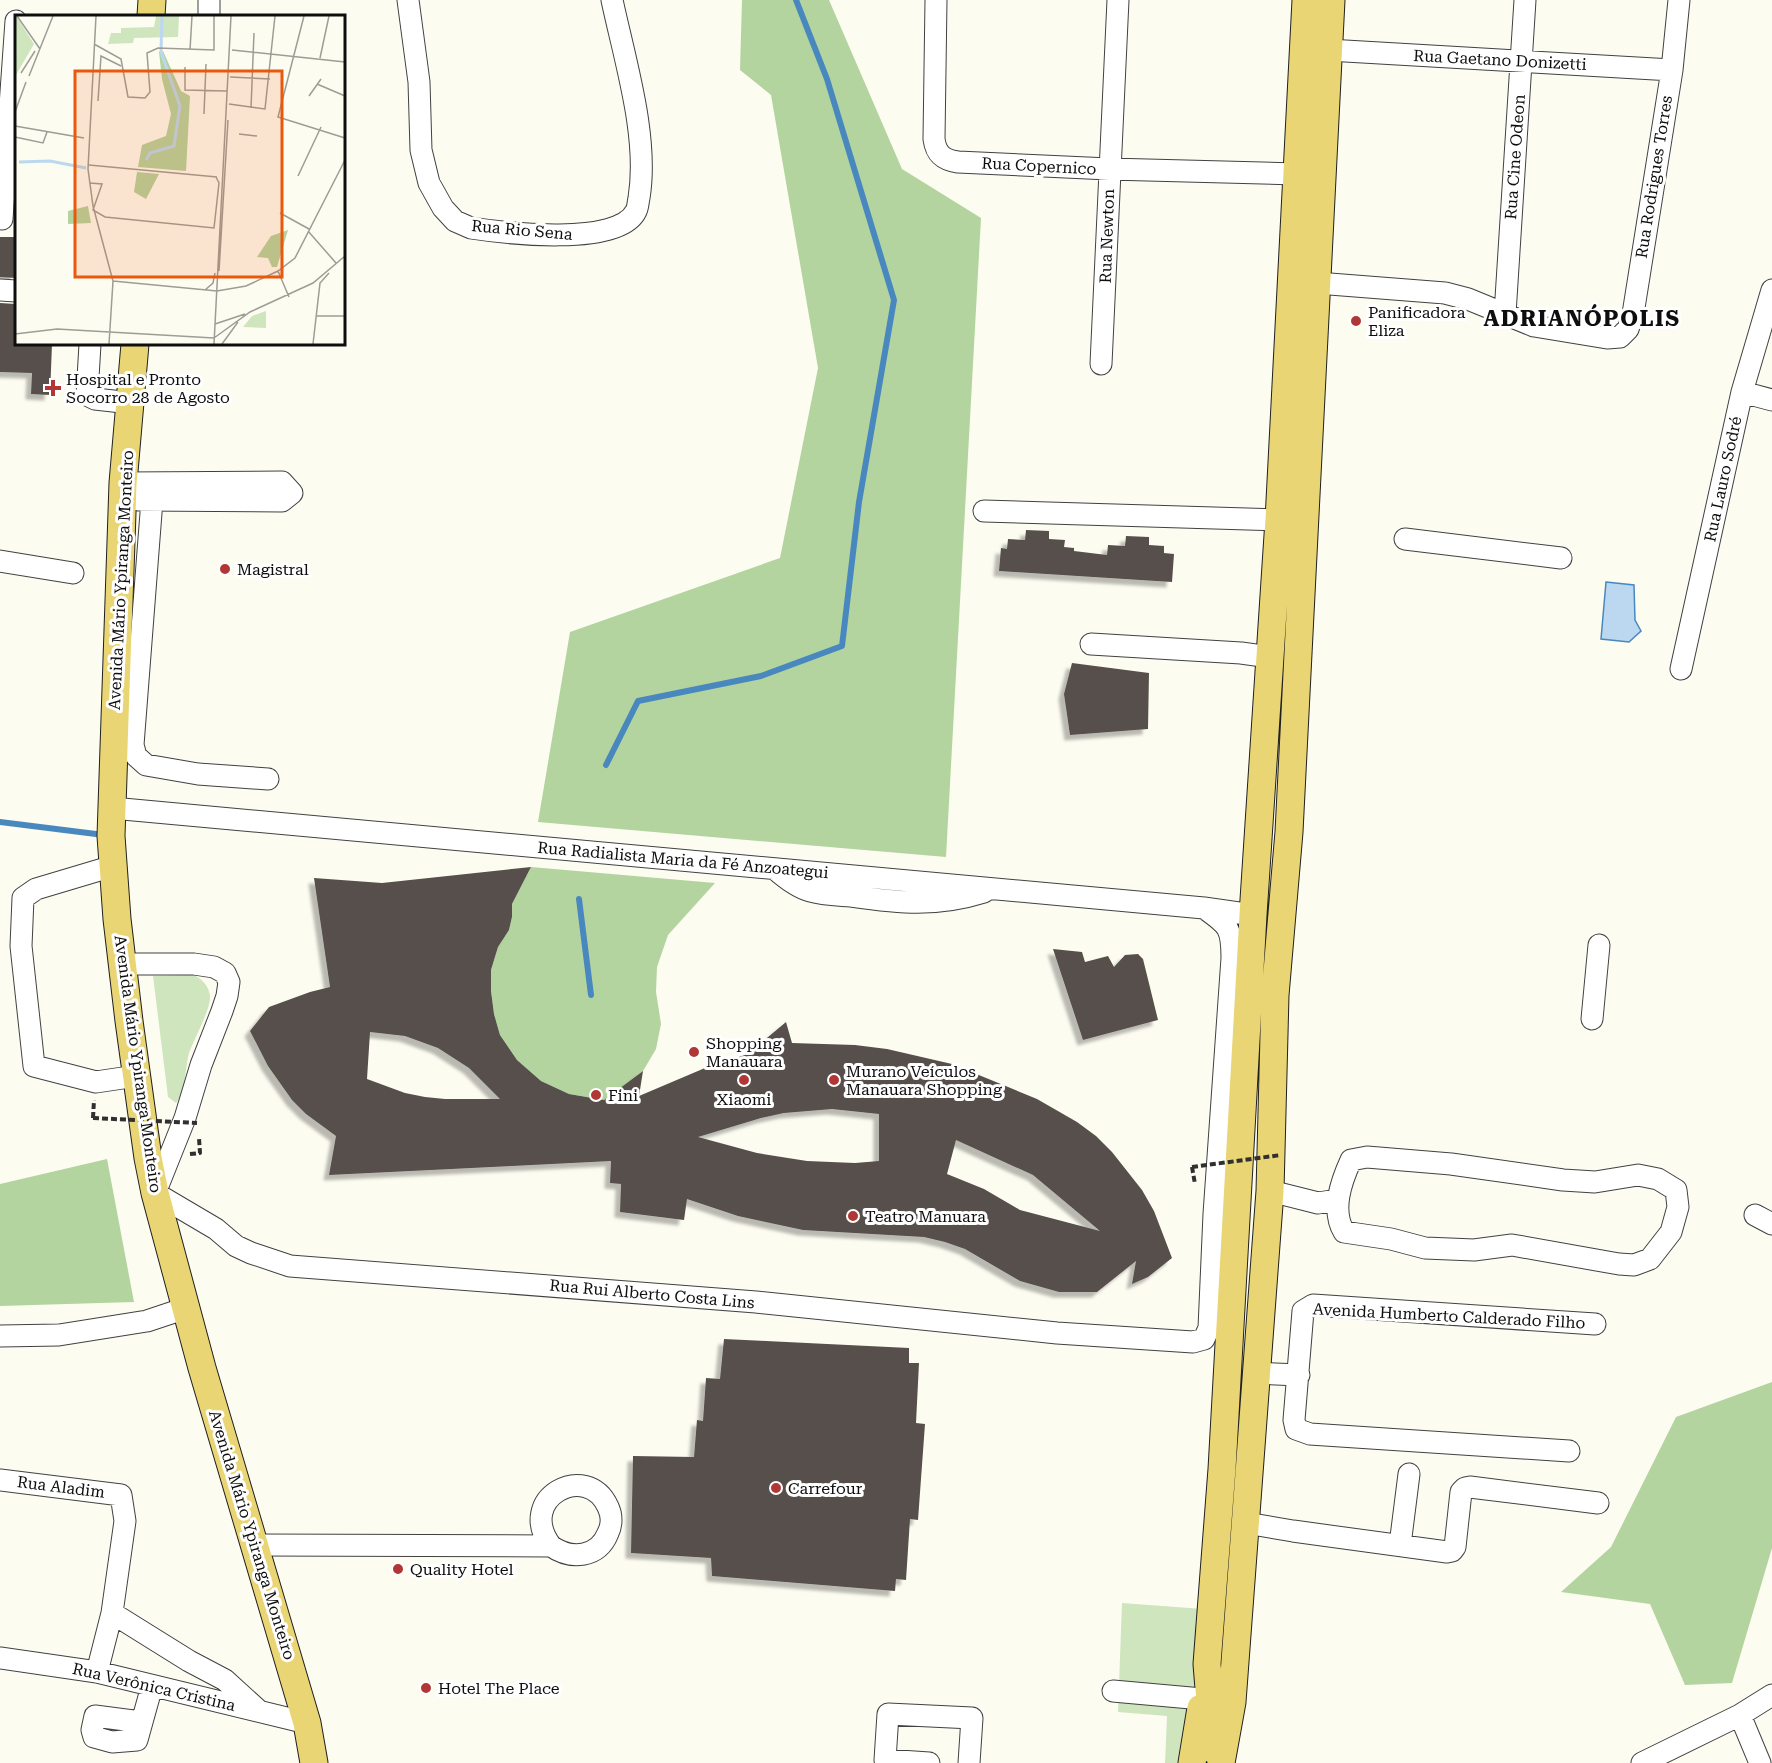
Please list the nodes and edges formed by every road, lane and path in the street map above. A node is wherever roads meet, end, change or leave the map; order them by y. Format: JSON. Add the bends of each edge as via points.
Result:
{"nodes":[{"id":1,"x":152,"y":0,"type":"edge"},
{"id":2,"x":209,"y":0,"type":"edge"},
{"id":3,"x":408,"y":0,"type":"edge"},
{"id":4,"x":612,"y":0,"type":"edge"},
{"id":5,"x":936,"y":0,"type":"edge"},
{"id":6,"x":1118,"y":0,"type":"edge"},
{"id":7,"x":1306,"y":0,"type":"edge"},
{"id":8,"x":1331,"y":0,"type":"edge"},
{"id":9,"x":1525,"y":0,"type":"edge"},
{"id":10,"x":1679,"y":0,"type":"edge"},
{"id":11,"x":151,"y":15,"type":"edge"},
{"id":12,"x":208,"y":15,"type":"edge"},
{"id":13,"x":0,"y":19,"type":"edge"},
{"id":14,"x":15,"y":21,"type":"edge"},
{"id":15,"x":15,"y":41,"type":"edge"},
{"id":16,"x":1328,"y":50,"type":"junction"},
{"id":17,"x":1522,"y":61,"type":"junction"},
{"id":18,"x":1672,"y":70,"type":"junction"},
{"id":19,"x":1109,"y":169,"type":"junction"},
{"id":20,"x":1297,"y":174,"type":"junction"},
{"id":21,"x":6,"y":219,"type":"edge"},
{"id":22,"x":1317,"y":283,"type":"junction"},
{"id":23,"x":0,"y":290,"type":"edge"},
{"id":24,"x":1772,"y":290,"type":"edge"},
{"id":25,"x":15,"y":291,"type":"edge"},
{"id":26,"x":1504,"y":314,"type":"junction"},
{"id":27,"x":90,"y":345,"type":"edge"},
{"id":28,"x":135,"y":345,"type":"edge"},
{"id":29,"x":1101,"y":364,"type":"dead end"},
{"id":30,"x":1742,"y":392,"type":"junction"},
{"id":31,"x":1772,"y":400,"type":"edge"},
{"id":32,"x":131,"y":402,"type":"junction"},
{"id":33,"x":123,"y":491,"type":"junction"},
{"id":34,"x":152,"y":500,"type":"junction"},
{"id":35,"x":984,"y":511,"type":"dead end"},
{"id":36,"x":1279,"y":520,"type":"junction"},
{"id":37,"x":1405,"y":539,"type":"dead end"},
{"id":38,"x":1561,"y":558,"type":"dead end"},
{"id":39,"x":0,"y":561,"type":"edge"},
{"id":40,"x":73,"y":573,"type":"dead end"},
{"id":41,"x":131,"y":603,"type":"junction"},
{"id":42,"x":1091,"y":644,"type":"dead end"},
{"id":43,"x":1270,"y":657,"type":"junction"},
{"id":44,"x":1681,"y":669,"type":"dead end"},
{"id":45,"x":268,"y":779,"type":"dead end"},
{"id":46,"x":112,"y":808,"type":"junction"},
{"id":47,"x":113,"y":866,"type":"junction"},
{"id":48,"x":1204,"y":908,"type":"junction"},
{"id":49,"x":1252,"y":915,"type":"junction"},
{"id":50,"x":1599,"y":945,"type":"dead end"},
{"id":51,"x":122,"y":964,"type":"junction"},
{"id":52,"x":1229,"y":1005,"type":"junction"},
{"id":53,"x":1592,"y":1019,"type":"dead end"},
{"id":54,"x":1246,"y":1032,"type":"junction"},
{"id":55,"x":136,"y":1076,"type":"junction"},
{"id":56,"x":1242,"y":1100,"type":"junction"},
{"id":57,"x":93,"y":1118,"type":"dead end"},
{"id":58,"x":197,"y":1123,"type":"dead end"},
{"id":59,"x":1220,"y":1127,"type":"junction"},
{"id":60,"x":1281,"y":1155,"type":"dead end"},
{"id":61,"x":1192,"y":1167,"type":"dead end"},
{"id":62,"x":1270,"y":1191,"type":"junction"},
{"id":63,"x":155,"y":1193,"type":"junction"},
{"id":64,"x":1338,"y":1200,"type":"junction"},
{"id":65,"x":186,"y":1308,"type":"junction"},
{"id":66,"x":1594,"y":1324,"type":"dead end"},
{"id":67,"x":0,"y":1336,"type":"edge"},
{"id":68,"x":1256,"y":1373,"type":"junction"},
{"id":69,"x":1299,"y":1375,"type":"junction"},
{"id":70,"x":1569,"y":1451,"type":"dead end"},
{"id":71,"x":1409,"y":1474,"type":"dead end"},
{"id":72,"x":0,"y":1480,"type":"edge"},
{"id":73,"x":1598,"y":1503,"type":"dead end"},
{"id":74,"x":1246,"y":1523,"type":"junction"},
{"id":75,"x":256,"y":1545,"type":"junction"},
{"id":76,"x":1400,"y":1545,"type":"junction"},
{"id":77,"x":551,"y":1546,"type":"dead end"},
{"id":78,"x":112,"y":1613,"type":"junction"},
{"id":79,"x":0,"y":1658,"type":"edge"},
{"id":80,"x":1207,"y":1664,"type":"junction"},
{"id":81,"x":97,"y":1672,"type":"junction"},
{"id":82,"x":152,"y":1686,"type":"junction"},
{"id":83,"x":1113,"y":1691,"type":"dead end"},
{"id":84,"x":1772,"y":1695,"type":"edge"},
{"id":85,"x":1202,"y":1699,"type":"junction"},
{"id":86,"x":258,"y":1711,"type":"junction"},
{"id":87,"x":1740,"y":1715,"type":"junction"},
{"id":88,"x":141,"y":1722,"type":"dead end"},
{"id":89,"x":307,"y":1723,"type":"junction"},
{"id":90,"x":314,"y":1763,"type":"edge"},
{"id":91,"x":929,"y":1763,"type":"edge"},
{"id":92,"x":969,"y":1763,"type":"edge"},
{"id":93,"x":1192,"y":1763,"type":"edge"},
{"id":94,"x":1215,"y":1763,"type":"edge"},
{"id":95,"x":1221,"y":1763,"type":"edge"},
{"id":96,"x":1642,"y":1763,"type":"edge"},
{"id":97,"x":1760,"y":1763,"type":"edge"}],
"edges":[{"from":1,"to":11,"type":"main road"},
{"from":2,"to":12,"type":"street"},
{"from":3,"to":4,"type":"street","name":"Rua Rio Sena","via":[[419,82],[422,150],[429,183],[443,208],[454,221],[471,228],[578,235],[615,228],[628,221],[637,211],[642,179],[638,130]]},
{"from":5,"to":19,"type":"street","name":"Rua Copernico","via":[[934,139],[939,154],[958,162]]},
{"from":6,"to":19,"type":"street","name":"Rua Newton"},
{"from":7,"to":20,"type":"main road"},
{"from":8,"to":16,"type":"main road"},
{"from":9,"to":17,"type":"street","name":"Rua Cine Odeon"},
{"from":10,"to":18,"type":"street","name":"Rua Rodrigues Torres"},
{"from":13,"to":14,"type":"street"},
{"from":15,"to":21,"type":"street"},
{"from":16,"to":17,"type":"street","name":"Rua Gaetano Donizetti"},
{"from":16,"to":22,"type":"main road"},
{"from":17,"to":18,"type":"street","name":"Rua Gaetano Donizetti"},
{"from":17,"to":26,"type":"street","name":"Rua Cine Odeon"},
{"from":18,"to":26,"type":"street","name":"Rua Rodrigues Torres","via":[[1628,329],[1620,337],[1607,338],[1534,326]]},
{"from":19,"to":20,"type":"street","name":"Rua Copernico"},
{"from":19,"to":29,"type":"street","name":"Rua Newton"},
{"from":20,"to":36,"type":"main road"},
{"from":22,"to":26,"type":"street","via":[[1445,293]]},
{"from":22,"to":62,"type":"main road","via":[[1289,832],[1275,995]]},
{"from":23,"to":25,"type":"street"},
{"from":24,"to":30,"type":"street","name":"Rua Lauro Sodré"},
{"from":27,"to":32,"type":"street","via":[[87,395]]},
{"from":28,"to":32,"type":"main road","name":"Avenida Mário Ypiranga Monteiro"},
{"from":30,"to":31,"type":"street"},
{"from":30,"to":44,"type":"street","name":"Rua Lauro Sodré"},
{"from":32,"to":33,"type":"main road","name":"Avenida Mário Ypiranga Monteiro"},
{"from":33,"to":34,"type":"street"},
{"from":33,"to":34,"type":"street","via":[[282,482],[292,493],[282,501]]},
{"from":33,"to":41,"type":"main road","name":"Avenida Mário Ypiranga Monteiro"},
{"from":34,"to":41,"type":"street"},
{"from":35,"to":36,"type":"street"},
{"from":36,"to":43,"type":"main road"},
{"from":37,"to":38,"type":"street"},
{"from":39,"to":40,"type":"street"},
{"from":41,"to":45,"type":"street","via":[[136,756],[146,765],[198,774]]},
{"from":41,"to":46,"type":"main road","name":"Avenida Mário Ypiranga Monteiro"},
{"from":42,"to":43,"type":"street"},
{"from":43,"to":49,"type":"main road"},
{"from":46,"to":47,"type":"main road","name":"Avenida Mário Ypiranga Monteiro"},
{"from":46,"to":48,"type":"street","name":"Rua Radialista Maria da Fé Anzoategui"},
{"from":47,"to":51,"type":"main road","name":"Avenida Mário Ypiranga Monteiro"},
{"from":47,"to":55,"type":"street","via":[[36,889],[23,898],[21,946],[34,1066],[96,1082]]},
{"from":48,"to":49,"type":"street","name":"Rua Radialista Maria da Fé Anzoategui"},
{"from":48,"to":52,"type":"street","name":"Rua Rui Alberto Costa Lins","via":[[1226,924],[1230,937]]},
{"from":49,"to":54,"type":"main road"},
{"from":50,"to":53,"type":"street"},
{"from":51,"to":55,"type":"main road","name":"Avenida Mário Ypiranga Monteiro"},
{"from":51,"to":63,"type":"street","via":[[214,967],[225,973],[229,982],[181,1129]]},
{"from":52,"to":54,"type":"main road"},
{"from":52,"to":59,"type":"street","name":"Rua Rui Alberto Costa Lins"},
{"from":54,"to":56,"type":"main road"},
{"from":55,"to":63,"type":"main road","name":"Avenida Mário Ypiranga Monteiro"},
{"from":56,"to":59,"type":"main road"},
{"from":56,"to":80,"type":"main road"},
{"from":57,"to":58,"type":"path","bridge":true},
{"from":59,"to":63,"type":"street","name":"Rua Rui Alberto Costa Lins","via":[[1208,1333],[1201,1341],[1057,1333],[756,1302],[290,1266],[236,1246],[216,1229]]},
{"from":60,"to":61,"type":"path","bridge":true},
{"from":62,"to":64,"type":"street","via":[[1318,1203]]},
{"from":62,"to":68,"type":"main road"},
{"from":63,"to":65,"type":"main road","name":"Avenida Mário Ypiranga Monteiro"},
{"from":64,"to":64,"type":"street","via":[[1351,1160],[1367,1157],[1594,1182],[1638,1175],[1658,1179],[1676,1190],[1678,1207],[1671,1232],[1650,1259],[1634,1265],[1512,1245],[1474,1250],[1425,1248],[1358,1236],[1344,1232],[1339,1223]]},
{"from":65,"to":67,"type":"street","via":[[147,1321],[59,1335]]},
{"from":65,"to":75,"type":"main road","name":"Avenida Mário Ypiranga Monteiro"},
{"from":66,"to":69,"type":"street","name":"Avenida Humberto Calderado Filho","via":[[1313,1305],[1303,1311]]},
{"from":68,"to":69,"type":"street"},
{"from":68,"to":74,"type":"main road"},
{"from":69,"to":70,"type":"street","name":"Avenida Humberto Calderado Filho","via":[[1294,1419],[1296,1429],[1310,1434]]},
{"from":71,"to":76,"type":"street"},
{"from":72,"to":78,"type":"street","name":"Rua Aladim","via":[[121,1495],[125,1521]]},
{"from":73,"to":76,"type":"street","via":[[1465,1488],[1461,1492],[1452,1551]]},
{"from":74,"to":76,"type":"street"},
{"from":74,"to":95,"type":"main road","via":[[1232,1702]]},
{"from":75,"to":77,"type":"street"},
{"from":75,"to":89,"type":"main road","name":"Avenida Mário Ypiranga Monteiro"},
{"from":78,"to":81,"type":"street"},
{"from":78,"to":86,"type":"street","via":[[225,1680]]},
{"from":79,"to":81,"type":"street","name":"Rua Verônica Cristina"},
{"from":80,"to":85,"type":"main road"},
{"from":80,"to":94,"type":"main road"},
{"from":81,"to":82,"type":"street","name":"Rua Verônica Cristina"},
{"from":82,"to":86,"type":"street","name":"Rua Verônica Cristina"},
{"from":82,"to":88,"type":"street"},
{"from":83,"to":85,"type":"street"},
{"from":84,"to":87,"type":"street"},
{"from":85,"to":93,"type":"main road"},
{"from":86,"to":89,"type":"street","name":"Rua Verônica Cristina"},
{"from":87,"to":96,"type":"street"},
{"from":87,"to":97,"type":"street"},
{"from":89,"to":90,"type":"main road","name":"Avenida Mário Ypiranga Monteiro"},
{"from":91,"to":92,"type":"street","via":[[885,1760],[888,1714],[972,1718]]}]}
